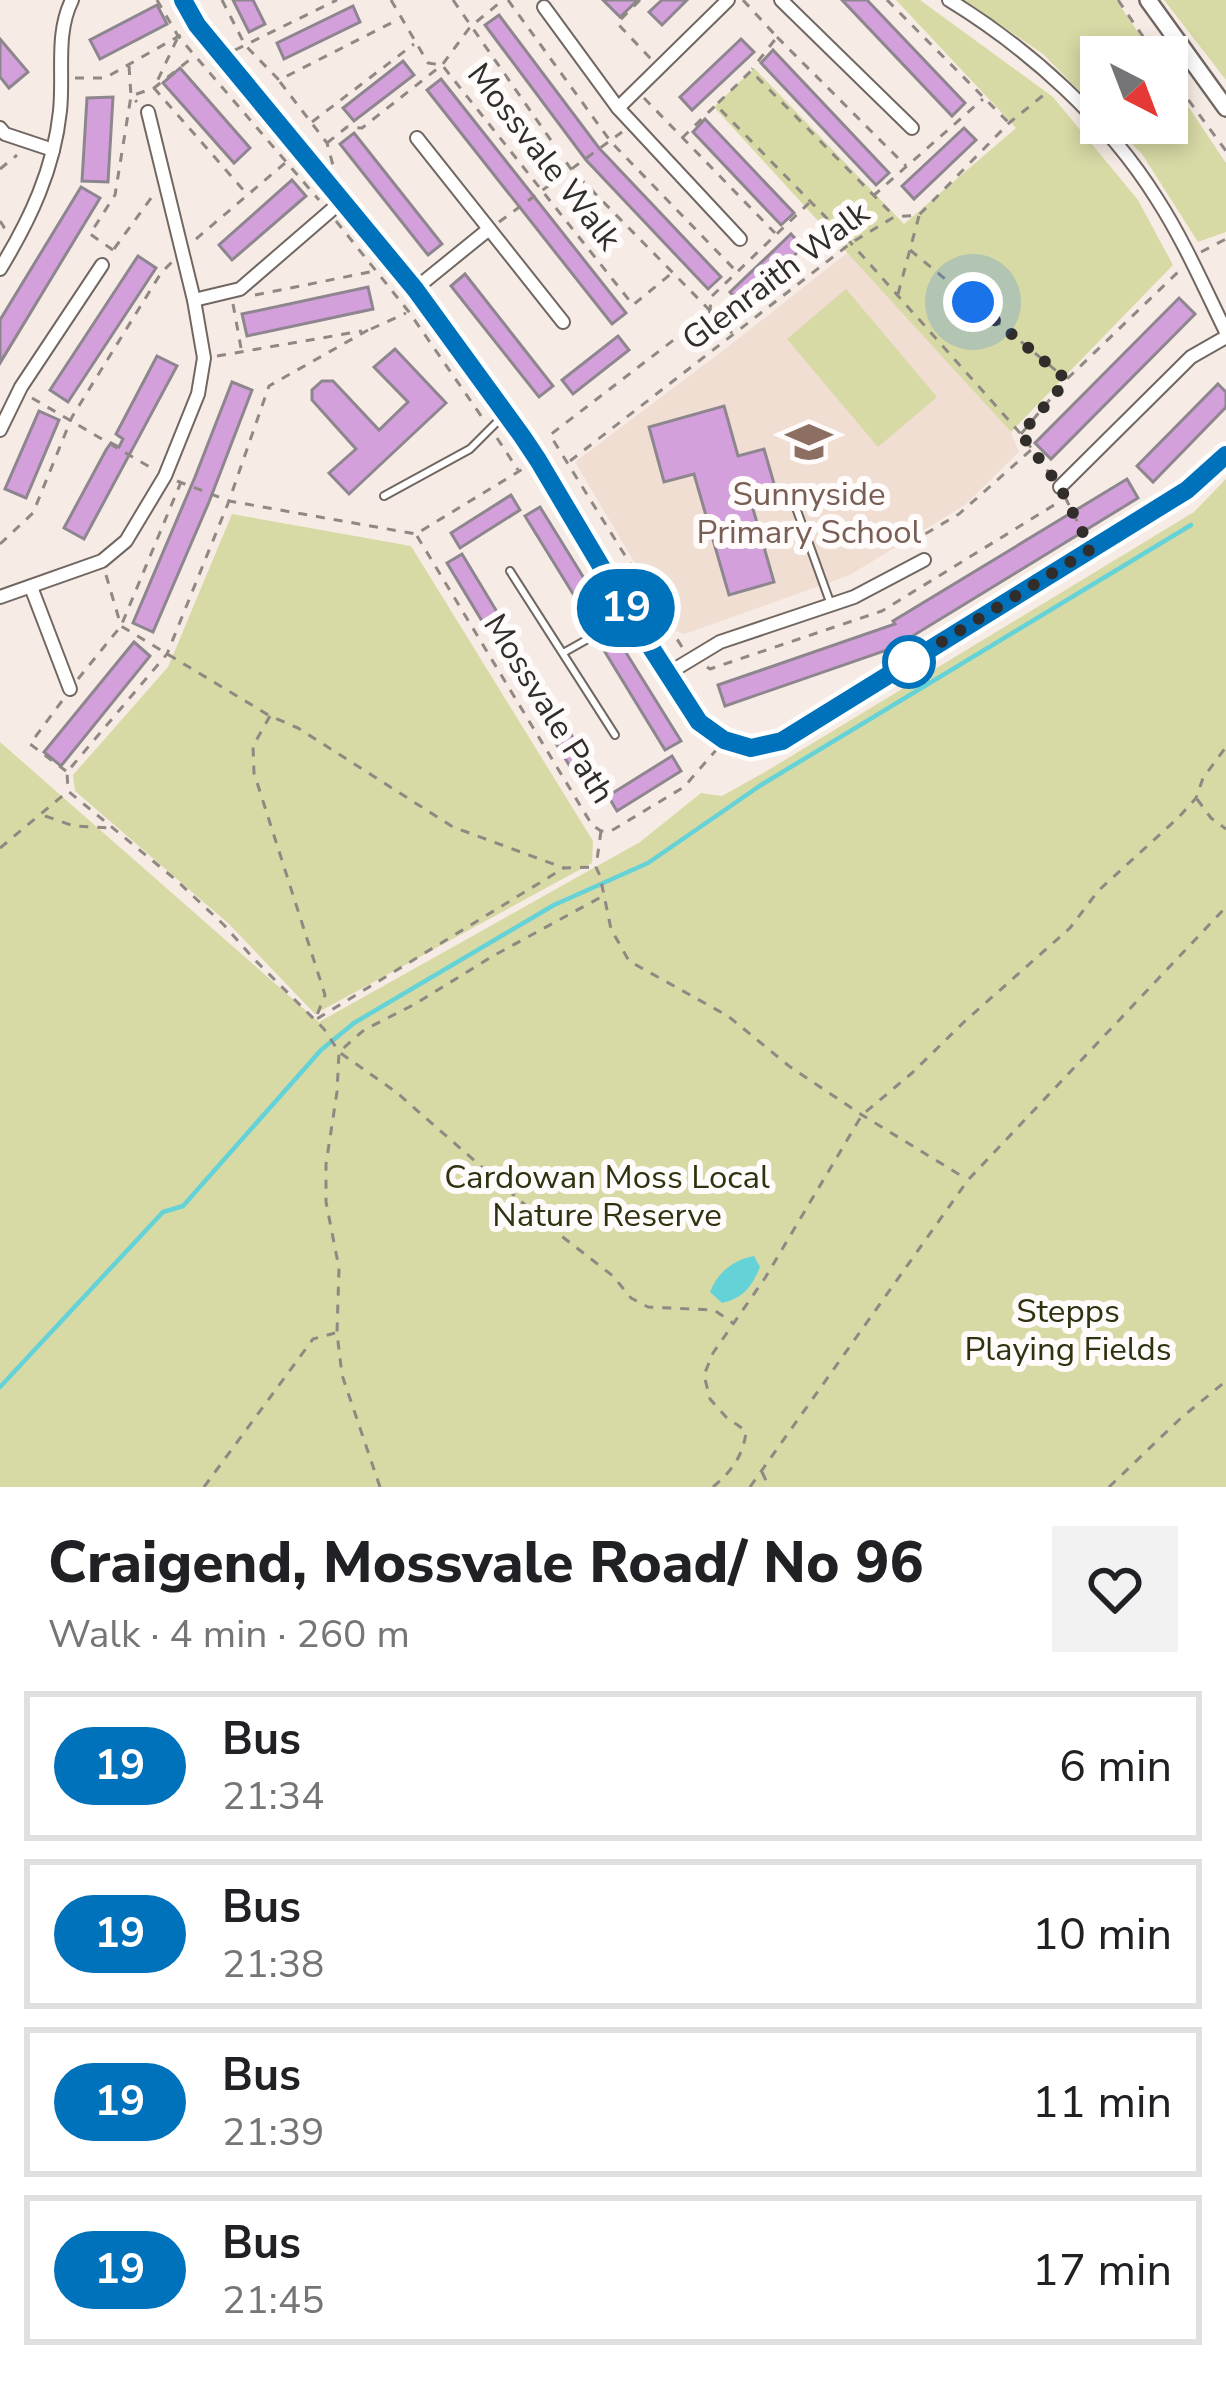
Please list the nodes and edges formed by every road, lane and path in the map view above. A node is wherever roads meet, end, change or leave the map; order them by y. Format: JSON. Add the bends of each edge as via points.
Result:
{"nodes":[{"id":1,"x":72,"y":0,"type":"edge"},
{"id":2,"x":157,"y":0,"type":"edge"},
{"id":3,"x":183,"y":0,"type":"edge"},
{"id":4,"x":222,"y":0,"type":"edge"},
{"id":5,"x":338,"y":0,"type":"edge"},
{"id":6,"x":392,"y":0,"type":"edge"},
{"id":7,"x":453,"y":0,"type":"edge"},
{"id":8,"x":506,"y":0,"type":"edge"},
{"id":9,"x":640,"y":0,"type":"edge"},
{"id":10,"x":728,"y":0,"type":"edge"},
{"id":11,"x":743,"y":0,"type":"edge"},
{"id":12,"x":781,"y":0,"type":"edge"},
{"id":13,"x":886,"y":0,"type":"edge"},
{"id":14,"x":949,"y":0,"type":"edge"},
{"id":15,"x":1118,"y":0,"type":"edge"},
{"id":16,"x":1148,"y":0,"type":"edge"},
{"id":17,"x":544,"y":8,"type":"dead end"},
{"id":18,"x":400,"y":19,"type":"junction"},
{"id":19,"x":197,"y":25,"type":"junction"},
{"id":20,"x":470,"y":27,"type":"junction"},
{"id":21,"x":178,"y":36,"type":"junction"},
{"id":22,"x":1143,"y":36,"type":"edge"},
{"id":23,"x":777,"y":37,"type":"junction"},
{"id":24,"x":416,"y":43,"type":"junction"},
{"id":25,"x":245,"y":45,"type":"junction"},
{"id":26,"x":194,"y":56,"type":"junction"},
{"id":27,"x":223,"y":56,"type":"junction"},
{"id":28,"x":128,"y":64,"type":"junction"},
{"id":29,"x":442,"y":65,"type":"junction"},
{"id":30,"x":660,"y":68,"type":"junction"},
{"id":31,"x":751,"y":71,"type":"junction"},
{"id":32,"x":62,"y":78,"type":"junction"},
{"id":33,"x":279,"y":80,"type":"junction"},
{"id":34,"x":1058,"y":82,"type":"junction"},
{"id":35,"x":154,"y":88,"type":"junction"},
{"id":36,"x":637,"y":90,"type":"junction"},
{"id":37,"x":131,"y":96,"type":"junction"},
{"id":38,"x":984,"y":98,"type":"junction"},
{"id":39,"x":1188,"y":99,"type":"edge"},
{"id":40,"x":716,"y":105,"type":"junction"},
{"id":41,"x":618,"y":108,"type":"junction"},
{"id":42,"x":1226,"y":108,"type":"edge"},
{"id":43,"x":148,"y":112,"type":"joint"},
{"id":44,"x":310,"y":123,"type":"junction"},
{"id":45,"x":632,"y":123,"type":"junction"},
{"id":46,"x":1009,"y":123,"type":"junction"},
{"id":47,"x":912,"y":128,"type":"dead end"},
{"id":48,"x":2,"y":133,"type":"edge"},
{"id":49,"x":416,"y":138,"type":"dead end"},
{"id":50,"x":682,"y":138,"type":"junction"},
{"id":51,"x":611,"y":142,"type":"junction"},
{"id":52,"x":32,"y":143,"type":"junction"},
{"id":53,"x":327,"y":143,"type":"junction"},
{"id":54,"x":53,"y":150,"type":"junction"},
{"id":55,"x":1226,"y":151,"type":"edge"},
{"id":56,"x":286,"y":162,"type":"junction"},
{"id":57,"x":906,"y":166,"type":"junction"},
{"id":58,"x":0,"y":169,"type":"edge"},
{"id":59,"x":571,"y":170,"type":"junction"},
{"id":60,"x":164,"y":179,"type":"junction"},
{"id":61,"x":542,"y":191,"type":"junction"},
{"id":62,"x":248,"y":195,"type":"junction"},
{"id":63,"x":872,"y":196,"type":"junction"},
{"id":64,"x":343,"y":200,"type":"junction"},
{"id":65,"x":809,"y":203,"type":"junction"},
{"id":66,"x":329,"y":212,"type":"junction"},
{"id":67,"x":920,"y":215,"type":"junction"},
{"id":68,"x":894,"y":217,"type":"junction"},
{"id":69,"x":0,"y":220,"type":"edge"},
{"id":70,"x":488,"y":229,"type":"junction"},
{"id":71,"x":0,"y":230,"type":"edge"},
{"id":72,"x":777,"y":234,"type":"junction"},
{"id":73,"x":740,"y":239,"type":"dead end"},
{"id":74,"x":1226,"y":239,"type":"edge"},
{"id":75,"x":851,"y":243,"type":"junction"},
{"id":76,"x":182,"y":250,"type":"junction"},
{"id":77,"x":910,"y":250,"type":"junction"},
{"id":78,"x":1191,"y":260,"type":"junction"},
{"id":79,"x":102,"y":265,"type":"dead end"},
{"id":80,"x":0,"y":268,"type":"edge"},
{"id":81,"x":376,"y":271,"type":"junction"},
{"id":82,"x":737,"y":272,"type":"junction"},
{"id":83,"x":672,"y":273,"type":"junction"},
{"id":84,"x":415,"y":289,"type":"junction"},
{"id":85,"x":898,"y":295,"type":"junction"},
{"id":86,"x":253,"y":296,"type":"dead end"},
{"id":87,"x":194,"y":300,"type":"junction"},
{"id":88,"x":232,"y":300,"type":"dead end"},
{"id":89,"x":409,"y":312,"type":"junction"},
{"id":90,"x":710,"y":312,"type":"junction"},
{"id":91,"x":562,"y":322,"type":"dead end"},
{"id":92,"x":368,"y":330,"type":"junction"},
{"id":93,"x":733,"y":334,"type":"junction"},
{"id":94,"x":1226,"y":334,"type":"edge"},
{"id":95,"x":242,"y":352,"type":"junction"},
{"id":96,"x":204,"y":358,"type":"junction"},
{"id":97,"x":1067,"y":380,"type":"junction"},
{"id":98,"x":20,"y":391,"type":"junction"},
{"id":99,"x":505,"y":413,"type":"junction"},
{"id":100,"x":70,"y":421,"type":"junction"},
{"id":101,"x":490,"y":429,"type":"junction"},
{"id":102,"x":0,"y":430,"type":"edge"},
{"id":103,"x":1021,"y":434,"type":"junction"},
{"id":104,"x":1032,"y":449,"type":"junction"},
{"id":105,"x":1226,"y":455,"type":"edge"},
{"id":106,"x":538,"y":460,"type":"junction"},
{"id":107,"x":568,"y":462,"type":"junction"},
{"id":108,"x":520,"y":471,"type":"junction"},
{"id":109,"x":165,"y":476,"type":"junction"},
{"id":110,"x":181,"y":482,"type":"junction"},
{"id":111,"x":1062,"y":493,"type":"junction"},
{"id":112,"x":385,"y":496,"type":"dead end"},
{"id":113,"x":229,"y":501,"type":"junction"},
{"id":114,"x":795,"y":505,"type":"dead end"},
{"id":115,"x":416,"y":534,"type":"junction"},
{"id":116,"x":0,"y":544,"type":"edge"},
{"id":117,"x":1091,"y":549,"type":"junction"},
{"id":118,"x":924,"y":560,"type":"joint"},
{"id":119,"x":103,"y":562,"type":"junction"},
{"id":120,"x":510,"y":571,"type":"dead end"},
{"id":121,"x":31,"y":587,"type":"junction"},
{"id":122,"x":0,"y":597,"type":"edge"},
{"id":123,"x":831,"y":605,"type":"junction"},
{"id":124,"x":630,"y":615,"type":"junction"},
{"id":125,"x":121,"y":626,"type":"junction"},
{"id":126,"x":563,"y":653,"type":"junction"},
{"id":127,"x":167,"y":654,"type":"junction"},
{"id":128,"x":690,"y":660,"type":"junction"},
{"id":129,"x":667,"y":674,"type":"junction"},
{"id":130,"x":70,"y":688,"type":"junction"},
{"id":131,"x":270,"y":716,"type":"junction"},
{"id":132,"x":615,"y":734,"type":"dead end"},
{"id":133,"x":724,"y":740,"type":"junction"},
{"id":134,"x":1226,"y":747,"type":"edge"},
{"id":135,"x":68,"y":772,"type":"junction"},
{"id":136,"x":68,"y":791,"type":"junction"},
{"id":137,"x":1196,"y":798,"type":"junction"},
{"id":138,"x":43,"y":815,"type":"junction"},
{"id":139,"x":112,"y":828,"type":"junction"},
{"id":140,"x":1226,"y":829,"type":"edge"},
{"id":141,"x":601,"y":831,"type":"junction"},
{"id":142,"x":0,"y":848,"type":"edge"},
{"id":143,"x":596,"y":867,"type":"junction"},
{"id":144,"x":564,"y":868,"type":"junction"},
{"id":145,"x":604,"y":896,"type":"junction"},
{"id":146,"x":1226,"y":907,"type":"edge"},
{"id":147,"x":315,"y":1020,"type":"junction"},
{"id":148,"x":337,"y":1050,"type":"junction"},
{"id":149,"x":862,"y":1115,"type":"junction"},
{"id":150,"x":968,"y":1180,"type":"junction"},
{"id":151,"x":734,"y":1323,"type":"junction"},
{"id":152,"x":337,"y":1333,"type":"junction"},
{"id":153,"x":1226,"y":1381,"type":"edge"},
{"id":154,"x":761,"y":1471,"type":"junction"},
{"id":155,"x":204,"y":1487,"type":"edge"},
{"id":156,"x":380,"y":1487,"type":"edge"},
{"id":157,"x":712,"y":1487,"type":"edge"},
{"id":158,"x":750,"y":1487,"type":"edge"},
{"id":159,"x":769,"y":1487,"type":"edge"},
{"id":160,"x":1109,"y":1487,"type":"edge"}],
"edges":[{"from":1,"to":32,"type":"street"},
{"from":2,"to":21,"type":"path"},
{"from":3,"to":19,"type":"street"},
{"from":4,"to":25,"type":"path"},
{"from":5,"to":25,"type":"path"},
{"from":6,"to":18,"type":"path","name":"Mossvale Walk"},
{"from":7,"to":20,"type":"path","name":"Mossvale Walk"},
{"from":8,"to":20,"type":"path"},
{"from":8,"to":51,"type":"path"},
{"from":9,"to":30,"type":"path","via":[[617,23]]},
{"from":10,"to":30,"type":"street"},
{"from":11,"to":23,"type":"path"},
{"from":12,"to":47,"type":"street"},
{"from":13,"to":38,"type":"path"},
{"from":14,"to":34,"type":"street"},
{"from":15,"to":22,"type":"path"},
{"from":16,"to":42,"type":"street"},
{"from":17,"to":41,"type":"street"},
{"from":18,"to":24,"type":"path","name":"Mossvale Walk"},
{"from":18,"to":33,"type":"path"},
{"from":19,"to":21,"type":"path"},
{"from":19,"to":27,"type":"street"},
{"from":20,"to":29,"type":"path"},
{"from":20,"to":59,"type":"path","name":"Mossvale Walk"},
{"from":21,"to":26,"type":"path"},
{"from":21,"to":28,"type":"path"},
{"from":21,"to":35,"type":"path"},
{"from":23,"to":31,"type":"path"},
{"from":23,"to":57,"type":"path"},
{"from":24,"to":29,"type":"path","name":"Mossvale Walk","via":[[428,63]]},
{"from":24,"to":44,"type":"path"},
{"from":25,"to":27,"type":"path"},
{"from":25,"to":33,"type":"path"},
{"from":26,"to":35,"type":"path"},
{"from":26,"to":56,"type":"path"},
{"from":27,"to":64,"type":"street"},
{"from":28,"to":32,"type":"path","via":[[105,78]]},
{"from":28,"to":37,"type":"path"},
{"from":29,"to":53,"type":"path","via":[[362,128],[347,127]]},
{"from":29,"to":61,"type":"path","name":"Mossvale Walk"},
{"from":30,"to":36,"type":"street"},
{"from":31,"to":40,"type":"path"},
{"from":31,"to":63,"type":"path"},
{"from":32,"to":54,"type":"street"},
{"from":33,"to":44,"type":"path"},
{"from":34,"to":46,"type":"path","name":"Glenraith Walk"},
{"from":34,"to":78,"type":"street","via":[[1156,197]]},
{"from":35,"to":37,"type":"path"},
{"from":35,"to":62,"type":"path"},
{"from":36,"to":41,"type":"street"},
{"from":36,"to":50,"type":"path"},
{"from":37,"to":43,"type":"path"},
{"from":37,"to":60,"type":"path","via":[[115,195],[90,234],[113,250]]},
{"from":38,"to":46,"type":"path"},
{"from":38,"to":57,"type":"path"},
{"from":39,"to":55,"type":"path"},
{"from":40,"to":50,"type":"path"},
{"from":40,"to":65,"type":"path"},
{"from":41,"to":45,"type":"street"},
{"from":43,"to":60,"type":"street"},
{"from":44,"to":53,"type":"path"},
{"from":45,"to":51,"type":"path"},
{"from":45,"to":73,"type":"street"},
{"from":46,"to":67,"type":"path","name":"Glenraith Walk"},
{"from":48,"to":52,"type":"street"},
{"from":49,"to":70,"type":"street"},
{"from":50,"to":72,"type":"path"},
{"from":51,"to":59,"type":"path"},
{"from":51,"to":82,"type":"path"},
{"from":52,"to":54,"type":"street"},
{"from":52,"to":58,"type":"path"},
{"from":53,"to":64,"type":"path"},
{"from":54,"to":80,"type":"street"},
{"from":56,"to":62,"type":"path"},
{"from":56,"to":66,"type":"path"},
{"from":57,"to":63,"type":"path"},
{"from":59,"to":61,"type":"path"},
{"from":59,"to":83,"type":"path","name":"Mossvale Walk"},
{"from":60,"to":76,"type":"street"},
{"from":61,"to":70,"type":"path"},
{"from":61,"to":83,"type":"path","name":"Mossvale Walk","via":[[633,305]]},
{"from":62,"to":76,"type":"path"},
{"from":63,"to":68,"type":"path"},
{"from":64,"to":66,"type":"street"},
{"from":64,"to":84,"type":"street"},
{"from":65,"to":72,"type":"path","name":"Glenraith Walk"},
{"from":65,"to":75,"type":"path"},
{"from":66,"to":81,"type":"path"},
{"from":66,"to":87,"type":"street","via":[[240,289]]},
{"from":67,"to":68,"type":"path","name":"Glenraith Walk"},
{"from":67,"to":77,"type":"path"},
{"from":68,"to":75,"type":"path","name":"Glenraith Walk"},
{"from":69,"to":71,"type":"path"},
{"from":70,"to":84,"type":"street"},
{"from":70,"to":91,"type":"street"},
{"from":72,"to":82,"type":"path","name":"Glenraith Walk"},
{"from":74,"to":78,"type":"path"},
{"from":75,"to":85,"type":"path"},
{"from":75,"to":93,"type":"path","name":"Glenraith Walk"},
{"from":76,"to":87,"type":"street"},
{"from":76,"to":100,"type":"path"},
{"from":77,"to":85,"type":"path"},
{"from":77,"to":97,"type":"path"},
{"from":78,"to":94,"type":"street"},
{"from":78,"to":97,"type":"path"},
{"from":79,"to":98,"type":"street"},
{"from":81,"to":86,"type":"path"},
{"from":81,"to":89,"type":"path"},
{"from":82,"to":90,"type":"path","name":"Glenraith Walk","via":[[711,297]]},
{"from":83,"to":90,"type":"path","name":"Mossvale Walk"},
{"from":84,"to":99,"type":"street"},
{"from":85,"to":103,"type":"path"},
{"from":87,"to":96,"type":"street"},
{"from":88,"to":95,"type":"path"},
{"from":89,"to":92,"type":"path"},
{"from":89,"to":101,"type":"path"},
{"from":90,"to":93,"type":"path","name":"Mossvale Walk"},
{"from":90,"to":107,"type":"path","name":"Glenraith Walk","via":[[550,435]]},
{"from":92,"to":95,"type":"path"},
{"from":92,"to":113,"type":"path","via":[[269,386]]},
{"from":93,"to":107,"type":"path","name":"Glenraith Walk"},
{"from":94,"to":111,"type":"street","via":[[1191,357]]},
{"from":95,"to":96,"type":"path"},
{"from":96,"to":109,"type":"street"},
{"from":97,"to":103,"type":"path"},
{"from":98,"to":100,"type":"path"},
{"from":98,"to":102,"type":"street"},
{"from":99,"to":101,"type":"lane"},
{"from":99,"to":106,"type":"street"},
{"from":100,"to":109,"type":"path"},
{"from":100,"to":116,"type":"path","via":[[33,513]]},
{"from":101,"to":108,"type":"path"},
{"from":101,"to":112,"type":"lane","via":[[470,449]]},
{"from":103,"to":104,"type":"path"},
{"from":104,"to":111,"type":"path"},
{"from":104,"to":118,"type":"path","via":[[959,514],[915,540]]},
{"from":105,"to":117,"type":"street","via":[[1187,490]]},
{"from":106,"to":108,"type":"path"},
{"from":106,"to":124,"type":"street"},
{"from":107,"to":128,"type":"path"},
{"from":108,"to":115,"type":"path"},
{"from":109,"to":110,"type":"path"},
{"from":109,"to":119,"type":"street","via":[[127,541]]},
{"from":110,"to":113,"type":"path"},
{"from":110,"to":125,"type":"path"},
{"from":111,"to":117,"type":"path"},
{"from":111,"to":128,"type":"path","via":[[882,611],[710,669]]},
{"from":113,"to":115,"type":"path"},
{"from":113,"to":127,"type":"path"},
{"from":114,"to":123,"type":"lane"},
{"from":115,"to":141,"type":"path","name":"Mossvale Path"},
{"from":117,"to":133,"type":"street","via":[[782,741],[751,748]]},
{"from":118,"to":123,"type":"street"},
{"from":119,"to":121,"type":"street"},
{"from":119,"to":125,"type":"path"},
{"from":120,"to":126,"type":"lane"},
{"from":121,"to":122,"type":"street"},
{"from":121,"to":130,"type":"street"},
{"from":123,"to":128,"type":"street"},
{"from":124,"to":126,"type":"lane"},
{"from":124,"to":129,"type":"street"},
{"from":125,"to":127,"type":"path"},
{"from":125,"to":130,"type":"path"},
{"from":126,"to":132,"type":"lane"},
{"from":127,"to":131,"type":"path"},
{"from":127,"to":135,"type":"path"},
{"from":128,"to":129,"type":"street"},
{"from":129,"to":133,"type":"street","via":[[699,722]]},
{"from":130,"to":135,"type":"path","via":[[30,744]]},
{"from":131,"to":144,"type":"path","via":[[453,827]]},
{"from":131,"to":147,"type":"path","via":[[254,746],[254,773],[325,995]]},
{"from":133,"to":141,"type":"path","name":"Mossvale Path","via":[[685,787]]},
{"from":134,"to":137,"type":"path"},
{"from":135,"to":136,"type":"path"},
{"from":136,"to":138,"type":"path"},
{"from":136,"to":139,"type":"path"},
{"from":137,"to":140,"type":"path"},
{"from":137,"to":149,"type":"path","via":[[1070,928]]},
{"from":138,"to":139,"type":"path"},
{"from":138,"to":142,"type":"path"},
{"from":139,"to":147,"type":"path","via":[[224,925]]},
{"from":141,"to":143,"type":"path"},
{"from":143,"to":144,"type":"path"},
{"from":143,"to":145,"type":"path"},
{"from":144,"to":147,"type":"path"},
{"from":145,"to":148,"type":"path"},
{"from":145,"to":149,"type":"path","via":[[629,961],[728,1016]]},
{"from":146,"to":150,"type":"path"},
{"from":147,"to":148,"type":"path"},
{"from":148,"to":151,"type":"path","via":[[395,1091],[631,1298],[648,1307],[714,1310]]},
{"from":148,"to":152,"type":"path","via":[[326,1164],[339,1268]]},
{"from":149,"to":150,"type":"path"},
{"from":149,"to":151,"type":"path"},
{"from":150,"to":154,"type":"path"},
{"from":151,"to":157,"type":"path","via":[[704,1376],[710,1399],[746,1431],[745,1447]]},
{"from":152,"to":155,"type":"path","via":[[313,1339]]},
{"from":152,"to":156,"type":"path","via":[[342,1375]]},
{"from":153,"to":160,"type":"path"},
{"from":154,"to":158,"type":"path"},
{"from":154,"to":159,"type":"path"}]}
